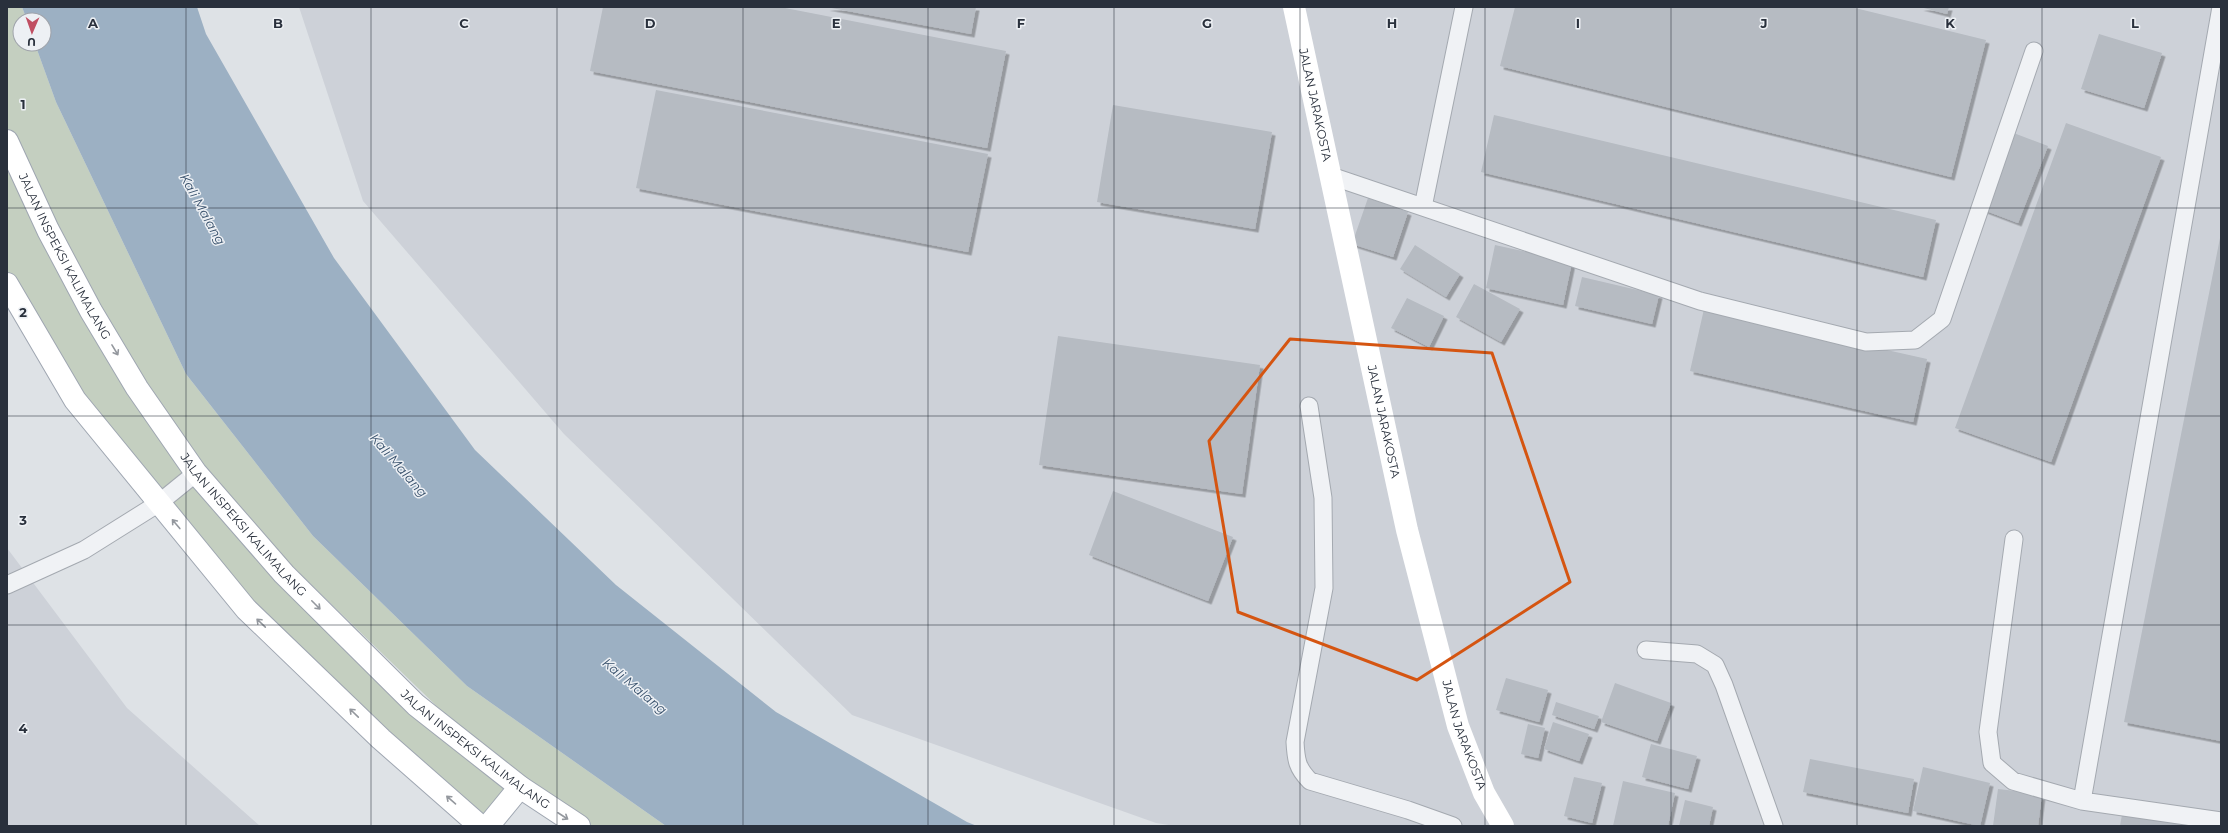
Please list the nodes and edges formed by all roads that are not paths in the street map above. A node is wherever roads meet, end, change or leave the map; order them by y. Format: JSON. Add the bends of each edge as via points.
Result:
{"nodes":[{"id":1,"x":1294,"y":7,"type":"edge"},
{"id":2,"x":1464,"y":7,"type":"edge"},
{"id":3,"x":2221,"y":7,"type":"edge"},
{"id":4,"x":2034,"y":51,"type":"dead end"},
{"id":5,"x":7,"y":141,"type":"edge"},
{"id":6,"x":1330,"y":176,"type":"junction"},
{"id":7,"x":1423,"y":207,"type":"junction"},
{"id":8,"x":7,"y":284,"type":"edge"},
{"id":9,"x":1309,"y":406,"type":"dead end"},
{"id":10,"x":196,"y":473,"type":"junction"},
{"id":11,"x":159,"y":503,"type":"junction"},
{"id":12,"x":2014,"y":538,"type":"dead end"},
{"id":13,"x":7,"y":585,"type":"edge"},
{"id":14,"x":1646,"y":650,"type":"dead end"},
{"id":15,"x":520,"y":787,"type":"junction"},
{"id":16,"x":2082,"y":801,"type":"junction"},
{"id":17,"x":2221,"y":821,"type":"edge"},
{"id":18,"x":480,"y":826,"type":"edge"},
{"id":19,"x":488,"y":826,"type":"edge"},
{"id":20,"x":579,"y":826,"type":"edge"},
{"id":21,"x":1452,"y":826,"type":"edge"},
{"id":22,"x":1503,"y":826,"type":"edge"},
{"id":23,"x":1774,"y":826,"type":"edge"}],
"edges":[{"from":1,"to":6,"type":"main road","name":"JALAN JARAKOSTA"},
{"from":2,"to":7,"type":"lane"},
{"from":3,"to":16,"type":"lane"},
{"from":4,"to":7,"type":"lane","via":[[1942,319],[1915,340],[1866,342],[1700,301]]},
{"from":5,"to":10,"type":"main road","name":"JALAN INSPEKSI KALIMALANG","one_way":true,"via":[[48,230],[92,311],[137,388]]},
{"from":6,"to":7,"type":"lane"},
{"from":6,"to":22,"type":"main road","name":"JALAN JARAKOSTA","via":[[1407,530],[1458,726],[1484,793]]},
{"from":8,"to":11,"type":"main road","via":[[75,400]]},
{"from":9,"to":21,"type":"lane","via":[[1323,498],[1324,588],[1295,742],[1300,772],[1310,781]]},
{"from":10,"to":11,"type":"lane"},
{"from":10,"to":15,"type":"main road","name":"JALAN INSPEKSI KALIMALANG","one_way":true,"via":[[284,574],[416,705]]},
{"from":11,"to":13,"type":"lane","via":[[84,550]]},
{"from":18,"to":11,"type":"main road","one_way":true,"via":[[381,739],[246,609]]},
{"from":12,"to":16,"type":"lane","via":[[1988,732],[1992,763],[2013,781]]},
{"from":14,"to":23,"type":"lane","via":[[1697,654],[1715,665]]},
{"from":15,"to":19,"type":"main road"},
{"from":15,"to":20,"type":"main road","name":"JALAN INSPEKSI KALIMALANG","one_way":true},
{"from":16,"to":17,"type":"lane"}]}
